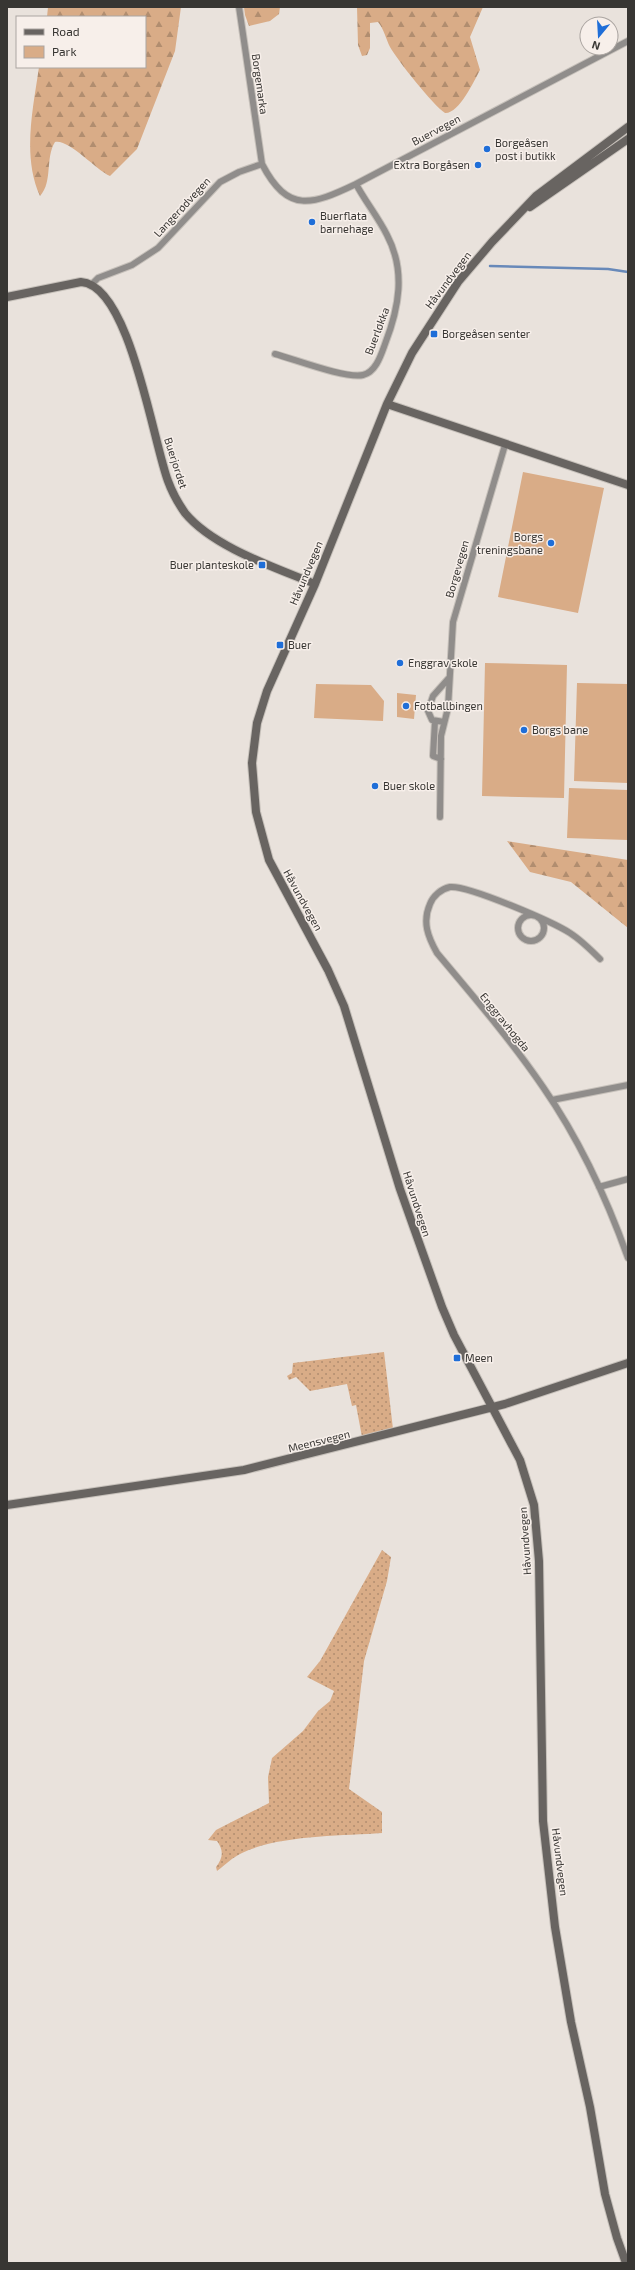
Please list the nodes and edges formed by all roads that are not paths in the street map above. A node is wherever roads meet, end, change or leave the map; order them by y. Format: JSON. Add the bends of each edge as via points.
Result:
{"nodes":[{"id":1,"x":239,"y":7,"type":"edge"},
{"id":2,"x":628,"y":41,"type":"edge"},
{"id":3,"x":628,"y":127,"type":"edge"},
{"id":4,"x":628,"y":139,"type":"edge"},
{"id":5,"x":262,"y":164,"type":"junction"},
{"id":6,"x":356,"y":184,"type":"junction"},
{"id":7,"x":519,"y":215,"type":"junction"},
{"id":8,"x":92,"y":284,"type":"junction"},
{"id":9,"x":7,"y":297,"type":"edge"},
{"id":10,"x":275,"y":354,"type":"dead end"},
{"id":11,"x":387,"y":404,"type":"junction"},
{"id":12,"x":504,"y":444,"type":"junction"},
{"id":13,"x":628,"y":485,"type":"edge"},
{"id":14,"x":315,"y":584,"type":"junction"},
{"id":15,"x":449,"y":678,"type":"junction"},
{"id":16,"x":435,"y":722,"type":"junction"},
{"id":17,"x":444,"y":722,"type":"junction"},
{"id":18,"x":441,"y":759,"type":"junction"},
{"id":19,"x":440,"y":817,"type":"dead end"},
{"id":20,"x":536,"y":915,"type":"junction"},
{"id":21,"x":600,"y":958,"type":"dead end"},
{"id":22,"x":628,"y":1085,"type":"edge"},
{"id":23,"x":552,"y":1100,"type":"junction"},
{"id":24,"x":628,"y":1179,"type":"edge"},
{"id":25,"x":599,"y":1187,"type":"junction"},
{"id":26,"x":628,"y":1258,"type":"edge"},
{"id":27,"x":628,"y":1364,"type":"edge"},
{"id":28,"x":492,"y":1408,"type":"junction"},
{"id":29,"x":7,"y":1505,"type":"edge"},
{"id":30,"x":626,"y":2263,"type":"edge"}],
"edges":[{"from":1,"to":5,"type":"street","name":"Borgemarka"},
{"from":2,"to":6,"type":"street","name":"Buervegen"},
{"from":3,"to":7,"type":"main road","name":"Håvundvegen","via":[[551,183]]},
{"from":4,"to":7,"type":"main road","name":"Håvundvegen"},
{"from":5,"to":6,"type":"street","name":"Buervegen","via":[[274,186],[299,200],[316,201]]},
{"from":5,"to":8,"type":"street","name":"Langerødvegen","via":[[220,182],[158,248],[132,265],[98,278]]},
{"from":6,"to":10,"type":"street","name":"Buerløkka","via":[[388,237],[397,265],[397,311],[374,368],[365,374],[351,375]]},
{"from":7,"to":11,"type":"main road","name":"Håvundvegen","via":[[477,258],[450,293],[412,353]]},
{"from":8,"to":9,"type":"main road","via":[[81,282]]},
{"from":8,"to":14,"type":"main road","name":"Buerjordet","via":[[105,296],[130,344],[165,472],[182,508],[203,530],[226,545]]},
{"from":11,"to":12,"type":"main road"},
{"from":11,"to":14,"type":"main road","name":"Håvundvegen"},
{"from":12,"to":13,"type":"main road"},
{"from":12,"to":15,"type":"street","name":"Borgevegen","via":[[457,607],[451,641]]},
{"from":14,"to":28,"type":"main road","name":"Håvundvegen","via":[[274,674],[257,722],[252,774],[259,829],[278,879],[328,970],[344,1006],[418,1244],[454,1335]]},
{"from":15,"to":16,"type":"street","name":"Borgevegen","via":[[428,706],[428,715]]},
{"from":15,"to":17,"type":"street","name":"Borgevegen","via":[[448,708]]},
{"from":16,"to":17,"type":"street"},
{"from":16,"to":18,"type":"street","name":"Borgevegen","via":[[433,756]]},
{"from":17,"to":18,"type":"street","name":"Borgevegen"},
{"from":18,"to":19,"type":"street","name":"Borgevegen"},
{"from":20,"to":20,"type":"street","via":[[527,915],[518,925],[519,934],[526,940],[538,939],[544,933],[542,920]]},
{"from":20,"to":21,"type":"street","name":"Enggravhøgda","via":[[571,933]]},
{"from":20,"to":23,"type":"street","name":"Enggravhøgda","via":[[467,890],[449,888],[431,901],[426,925],[428,937],[437,953],[525,1062]]},
{"from":22,"to":23,"type":"street"},
{"from":23,"to":25,"type":"street","name":"Enggravhøgda"},
{"from":24,"to":25,"type":"street"},
{"from":25,"to":26,"type":"street","name":"Enggravhøgda"},
{"from":27,"to":28,"type":"main road","name":"Meensvegen"},
{"from":28,"to":29,"type":"main road","name":"Meensvegen","via":[[244,1470]]},
{"from":28,"to":30,"type":"main road","name":"Håvundvegen","via":[[520,1460],[534,1505],[539,1561],[543,1821],[555,1927],[605,2194]]}]}
